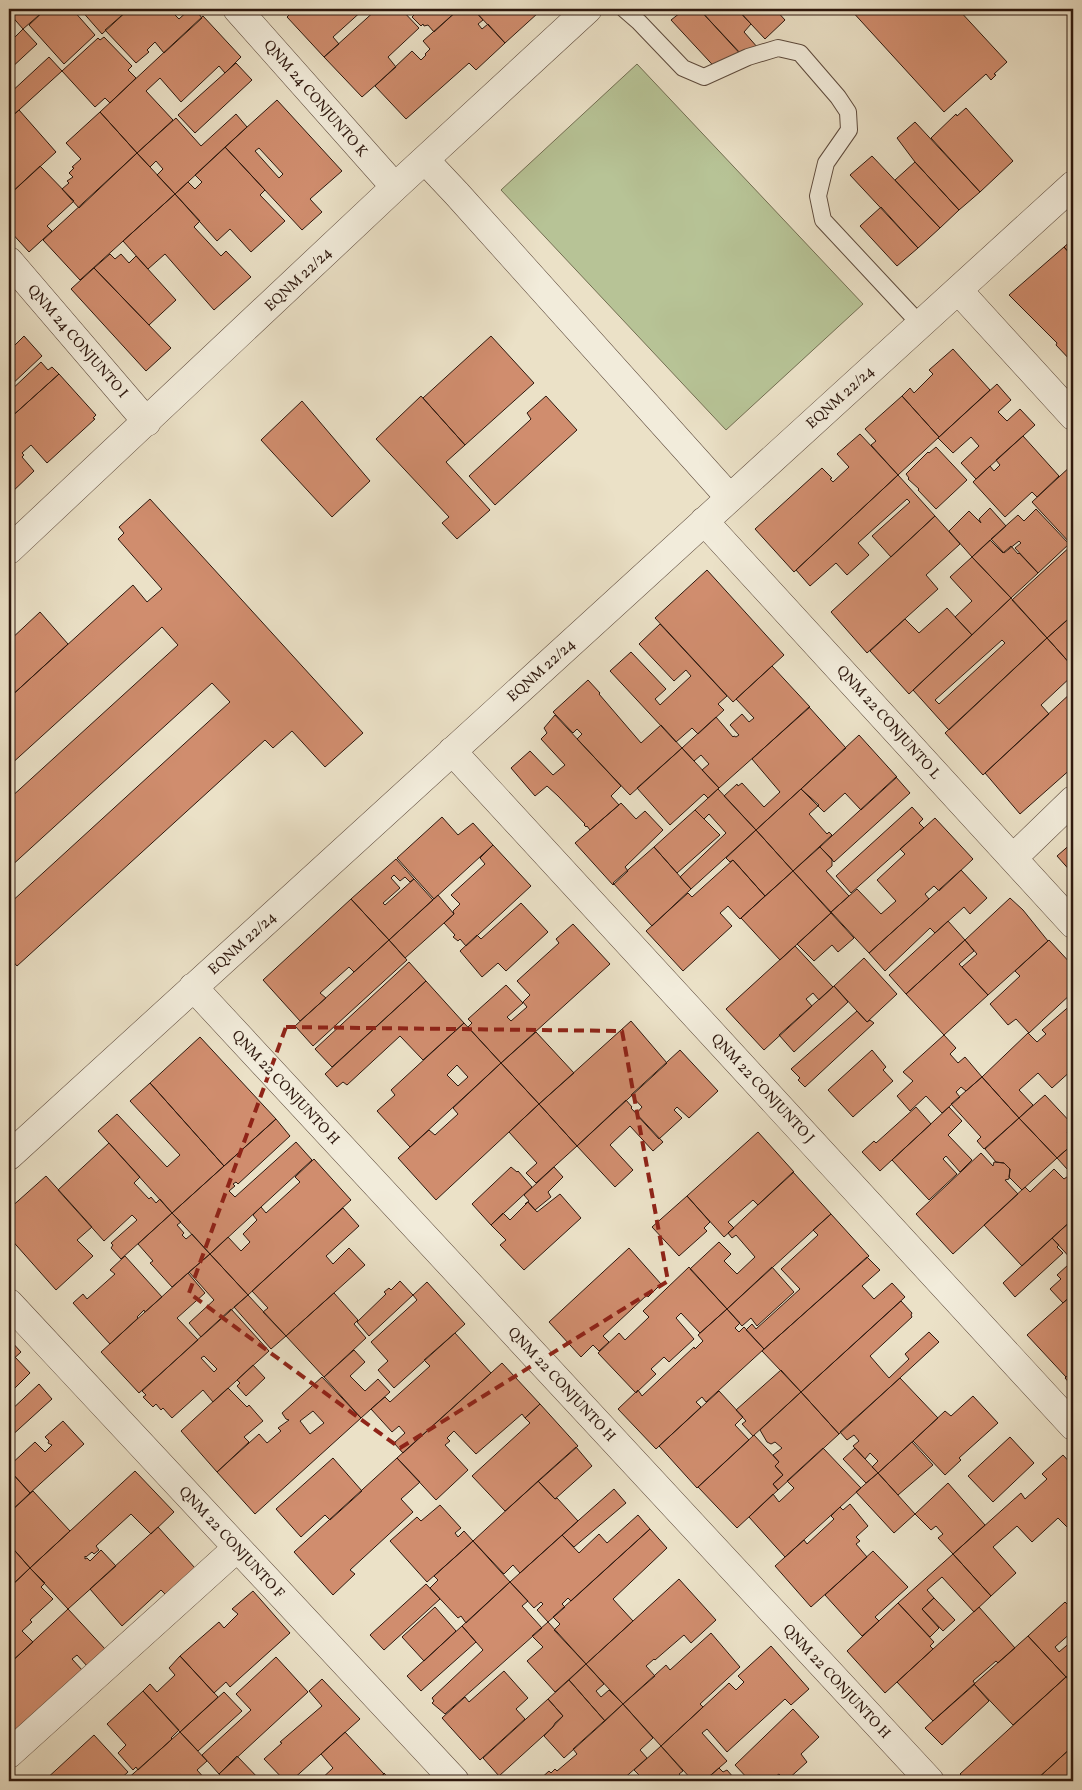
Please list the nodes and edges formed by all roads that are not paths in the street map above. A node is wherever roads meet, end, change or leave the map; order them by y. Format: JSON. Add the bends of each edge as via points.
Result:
{"nodes":[{"id":1,"x":238,"y":9,"type":"edge"},
{"id":2,"x":588,"y":9,"type":"edge"},
{"id":3,"x":624,"y":9,"type":"edge"},
{"id":4,"x":424,"y":160,"type":"junction"},
{"id":5,"x":1073,"y":185,"type":"edge"},
{"id":6,"x":395,"y":187,"type":"junction"},
{"id":7,"x":9,"y":261,"type":"edge"},
{"id":8,"x":958,"y":290,"type":"junction"},
{"id":9,"x":920,"y":324,"type":"junction"},
{"id":10,"x":1073,"y":416,"type":"edge"},
{"id":11,"x":146,"y":422,"type":"junction"},
{"id":12,"x":730,"y":498,"type":"junction"},
{"id":13,"x":704,"y":521,"type":"junction"},
{"id":14,"x":9,"y":550,"type":"edge"},
{"id":15,"x":452,"y":751,"type":"junction"},
{"id":16,"x":1073,"y":800,"type":"edge"},
{"id":17,"x":1013,"y":858,"type":"junction"},
{"id":18,"x":1073,"y":924,"type":"edge"},
{"id":19,"x":193,"y":987,"type":"junction"},
{"id":20,"x":9,"y":1156,"type":"edge"},
{"id":21,"x":9,"y":1303,"type":"edge"},
{"id":22,"x":1073,"y":1426,"type":"edge"},
{"id":23,"x":237,"y":1548,"type":"junction"},
{"id":24,"x":9,"y":1754,"type":"edge"},
{"id":25,"x":455,"y":1781,"type":"edge"},
{"id":26,"x":930,"y":1781,"type":"edge"}],
"edges":[{"from":1,"to":6,"type":"street","name":"QNM 24 CONJUNTO K"},
{"from":2,"to":4,"type":"street","name":"EQNM 22/24"},
{"from":3,"to":9,"type":"lane","via":[[683,68],[704,77],[748,57],[778,48],[800,53],[848,112],[849,130],[826,163],[818,196],[822,220]]},
{"from":4,"to":6,"type":"street","name":"EQNM 22/24"},
{"from":4,"to":12,"type":"street","via":[[471,208]]},
{"from":5,"to":8,"type":"street","name":"EQNM 22/24"},
{"from":6,"to":11,"type":"street","name":"EQNM 22/24"},
{"from":7,"to":11,"type":"street","name":"QNM 24 CONJUNTO I"},
{"from":8,"to":9,"type":"street","name":"EQNM 22/24"},
{"from":8,"to":10,"type":"street"},
{"from":9,"to":12,"type":"street","name":"EQNM 22/24"},
{"from":11,"to":14,"type":"street","name":"EQNM 22/24"},
{"from":12,"to":13,"type":"street","name":"EQNM 22/24"},
{"from":13,"to":15,"type":"street","name":"EQNM 22/24"},
{"from":13,"to":17,"type":"street","name":"QNM 22 CONJUNTO L"},
{"from":15,"to":19,"type":"street","name":"EQNM 22/24"},
{"from":15,"to":22,"type":"street","name":"QNM 22 CONJUNTO J"},
{"from":16,"to":17,"type":"street"},
{"from":17,"to":18,"type":"street","name":"QNM 22 CONJUNTO L"},
{"from":19,"to":20,"type":"street","name":"EQNM 22/24"},
{"from":19,"to":26,"type":"street","name":"QNM 22 CONJUNTO H"},
{"from":21,"to":23,"type":"street","name":"QNM 22 CONJUNTO F"},
{"from":23,"to":24,"type":"street"},
{"from":23,"to":25,"type":"street","name":"QNM 22 CONJUNTO F"}]}
